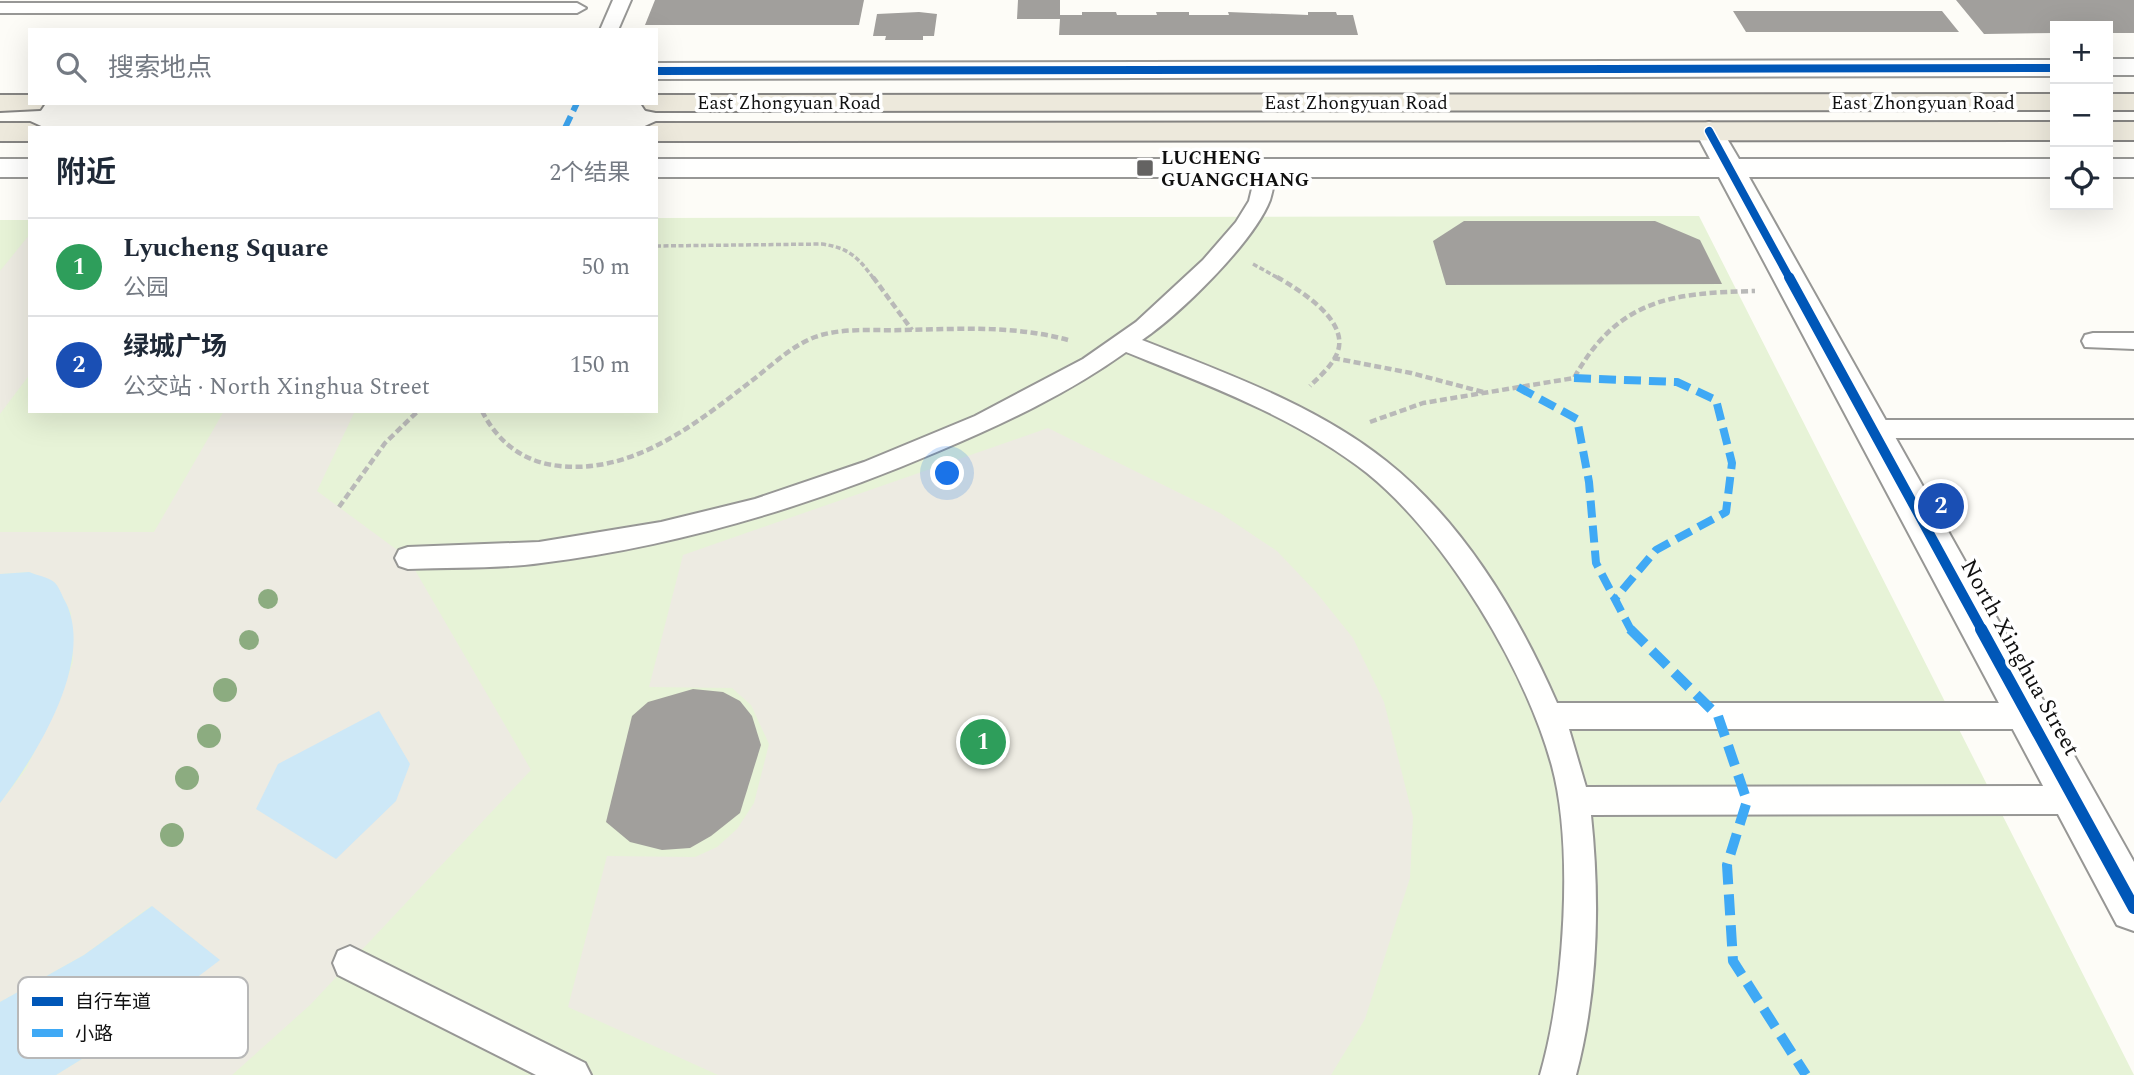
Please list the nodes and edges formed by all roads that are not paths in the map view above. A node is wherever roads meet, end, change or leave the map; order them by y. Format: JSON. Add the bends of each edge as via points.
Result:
{"nodes":[{"id":1,"x":622,"y":0,"type":"edge"},
{"id":2,"x":0,"y":8,"type":"edge"},
{"id":3,"x":577,"y":8,"type":"dead end"},
{"id":4,"x":610,"y":28,"type":"edge"},
{"id":5,"x":2113,"y":67,"type":"edge"},
{"id":6,"x":2134,"y":67,"type":"edge"},
{"id":7,"x":2050,"y":68,"type":"edge"},
{"id":8,"x":658,"y":71,"type":"edge"},
{"id":9,"x":2050,"y":102,"type":"edge"},
{"id":10,"x":2113,"y":102,"type":"edge"},
{"id":11,"x":2134,"y":102,"type":"edge"},
{"id":12,"x":0,"y":103,"type":"edge"},
{"id":13,"x":28,"y":103,"type":"edge"},
{"id":14,"x":658,"y":103,"type":"edge"},
{"id":15,"x":1709,"y":131,"type":"junction"},
{"id":16,"x":2050,"y":131,"type":"edge"},
{"id":17,"x":2113,"y":131,"type":"edge"},
{"id":18,"x":2134,"y":131,"type":"edge"},
{"id":19,"x":0,"y":132,"type":"edge"},
{"id":20,"x":28,"y":132,"type":"edge"},
{"id":21,"x":658,"y":132,"type":"edge"},
{"id":22,"x":0,"y":168,"type":"edge"},
{"id":23,"x":28,"y":168,"type":"edge"},
{"id":24,"x":658,"y":168,"type":"edge"},
{"id":25,"x":1267,"y":168,"type":"junction"},
{"id":26,"x":1729,"y":168,"type":"junction"},
{"id":27,"x":2050,"y":168,"type":"edge"},
{"id":28,"x":2113,"y":168,"type":"edge"},
{"id":29,"x":2134,"y":168,"type":"edge"},
{"id":30,"x":2093,"y":341,"type":"dead end"},
{"id":31,"x":2134,"y":341,"type":"edge"},
{"id":32,"x":1117,"y":348,"type":"junction"},
{"id":33,"x":1872,"y":429,"type":"junction"},
{"id":34,"x":2134,"y":429,"type":"edge"},
{"id":35,"x":408,"y":558,"type":"dead end"},
{"id":36,"x":1548,"y":716,"type":"junction"},
{"id":37,"x":2029,"y":716,"type":"junction"},
{"id":38,"x":2075,"y":800,"type":"junction"},
{"id":39,"x":1572,"y":801,"type":"junction"},
{"id":40,"x":2134,"y":908,"type":"edge"},
{"id":41,"x":350,"y":963,"type":"dead end"},
{"id":42,"x":573,"y":1075,"type":"edge"},
{"id":43,"x":1558,"y":1075,"type":"edge"}],
"edges":[{"from":1,"to":4,"type":"lane"},
{"from":2,"to":3,"type":"lane"},
{"from":5,"to":6,"type":"street"},
{"from":7,"to":8,"type":"street"},
{"from":9,"to":14,"type":"main road","name":"East Zhongyuan Road"},
{"from":10,"to":11,"type":"main road"},
{"from":12,"to":13,"type":"main road"},
{"from":15,"to":16,"type":"main road","name":"East Zhongyuan Road"},
{"from":15,"to":21,"type":"main road","name":"East Zhongyuan Road"},
{"from":15,"to":26,"type":"street","name":"North Xinghua Street"},
{"from":17,"to":18,"type":"main road"},
{"from":19,"to":20,"type":"main road"},
{"from":22,"to":23,"type":"street"},
{"from":24,"to":25,"type":"street"},
{"from":25,"to":26,"type":"street"},
{"from":25,"to":32,"type":"lane","via":[[1259,201],[1244,226],[1144,328]]},
{"from":26,"to":27,"type":"street"},
{"from":26,"to":33,"type":"street","name":"North Xinghua Street"},
{"from":28,"to":29,"type":"street"},
{"from":30,"to":31,"type":"lane"},
{"from":32,"to":35,"type":"lane","via":[[984,422],[873,469],[756,509],[661,532],[539,552]]},
{"from":32,"to":36,"type":"lane","via":[[1287,412],[1376,466],[1419,505],[1465,565]]},
{"from":33,"to":34,"type":"lane"},
{"from":33,"to":37,"type":"street","name":"North Xinghua Street"},
{"from":36,"to":37,"type":"lane"},
{"from":36,"to":39,"type":"lane","via":[[1567,768]]},
{"from":37,"to":38,"type":"street","name":"North Xinghua Street"},
{"from":38,"to":39,"type":"lane"},
{"from":38,"to":40,"type":"street","name":"North Xinghua Street"},
{"from":39,"to":43,"type":"lane","via":[[1579,856],[1576,964]]},
{"from":41,"to":42,"type":"lane"}]}
